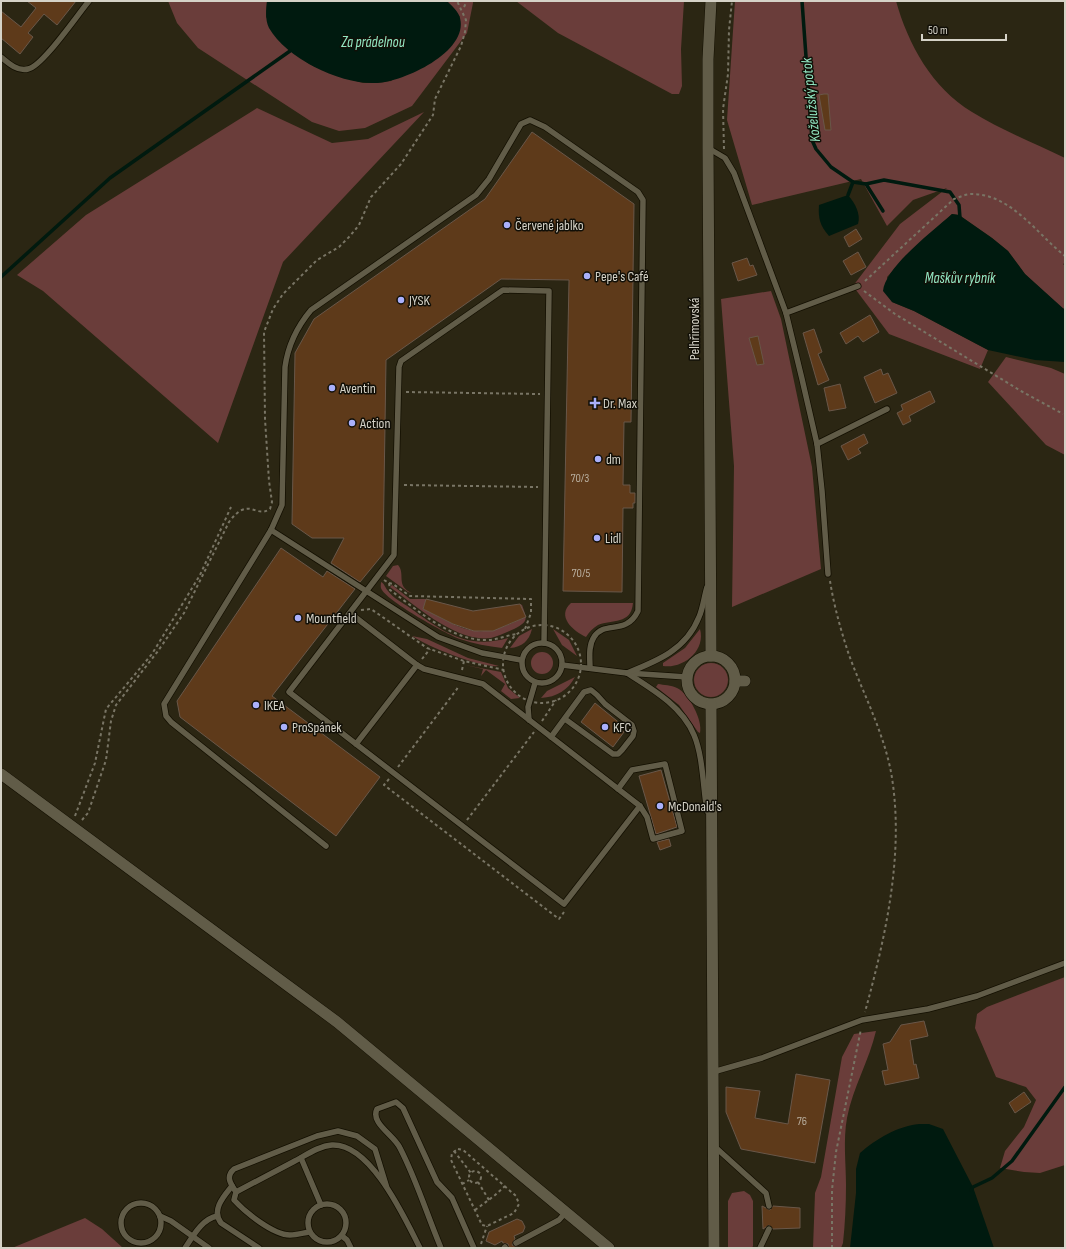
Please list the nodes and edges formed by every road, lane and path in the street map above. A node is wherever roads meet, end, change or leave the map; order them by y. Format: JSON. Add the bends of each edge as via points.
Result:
{"nodes":[{"id":1,"x":89,"y":1,"type":"edge"},
{"id":2,"x":457,"y":1,"type":"edge"},
{"id":3,"x":468,"y":1,"type":"edge"},
{"id":4,"x":711,"y":1,"type":"edge"},
{"id":5,"x":732,"y":1,"type":"edge"},
{"id":6,"x":464,"y":7,"type":"dead end"},
{"id":7,"x":1,"y":57,"type":"edge"},
{"id":8,"x":708,"y":148,"type":"junction"},
{"id":9,"x":725,"y":158,"type":"junction"},
{"id":10,"x":1065,"y":256,"type":"edge"},
{"id":11,"x":858,"y":286,"type":"junction"},
{"id":12,"x":786,"y":313,"type":"junction"},
{"id":13,"x":397,"y":392,"type":"junction"},
{"id":14,"x":547,"y":394,"type":"junction"},
{"id":15,"x":887,"y":409,"type":"dead end"},
{"id":16,"x":1063,"y":414,"type":"dead end"},
{"id":17,"x":817,"y":444,"type":"junction"},
{"id":18,"x":396,"y":485,"type":"junction"},
{"id":19,"x":545,"y":487,"type":"junction"},
{"id":20,"x":231,"y":507,"type":"dead end"},
{"id":21,"x":271,"y":530,"type":"junction"},
{"id":22,"x":828,"y":574,"type":"joint"},
{"id":23,"x":379,"y":575,"type":"junction"},
{"id":24,"x":710,"y":575,"type":"junction"},
{"id":25,"x":389,"y":583,"type":"junction"},
{"id":26,"x":367,"y":590,"type":"junction"},
{"id":27,"x":355,"y":607,"type":"junction"},
{"id":28,"x":350,"y":613,"type":"junction"},
{"id":29,"x":543,"y":625,"type":"junction"},
{"id":30,"x":525,"y":629,"type":"junction"},
{"id":31,"x":517,"y":634,"type":"junction"},
{"id":32,"x":544,"y":643,"type":"junction"},
{"id":33,"x":430,"y":649,"type":"junction"},
{"id":34,"x":711,"y":656,"type":"junction"},
{"id":35,"x":504,"y":657,"type":"junction"},
{"id":36,"x":521,"y":660,"type":"junction"},
{"id":37,"x":464,"y":661,"type":"junction"},
{"id":38,"x":417,"y":665,"type":"junction"},
{"id":39,"x":562,"y":665,"type":"junction"},
{"id":40,"x":581,"y":667,"type":"junction"},
{"id":41,"x":590,"y":668,"type":"junction"},
{"id":42,"x":504,"y":670,"type":"junction"},
{"id":43,"x":627,"y":673,"type":"junction"},
{"id":44,"x":687,"y":676,"type":"junction"},
{"id":45,"x":460,"y":677,"type":"junction"},
{"id":46,"x":535,"y":683,"type":"junction"},
{"id":47,"x":530,"y":700,"type":"junction"},
{"id":48,"x":556,"y":700,"type":"junction"},
{"id":49,"x":711,"y":704,"type":"junction"},
{"id":50,"x":565,"y":719,"type":"junction"},
{"id":51,"x":529,"y":720,"type":"junction"},
{"id":52,"x":538,"y":727,"type":"junction"},
{"id":53,"x":551,"y":737,"type":"junction"},
{"id":54,"x":356,"y":744,"type":"junction"},
{"id":55,"x":394,"y":773,"type":"junction"},
{"id":56,"x":1,"y":774,"type":"edge"},
{"id":57,"x":618,"y":789,"type":"junction"},
{"id":58,"x":640,"y":806,"type":"junction"},
{"id":59,"x":462,"y":826,"type":"junction"},
{"id":60,"x":74,"y":828,"type":"junction"},
{"id":61,"x":453,"y":838,"type":"junction"},
{"id":62,"x":712,"y":844,"type":"junction"},
{"id":63,"x":326,"y":846,"type":"dead end"},
{"id":64,"x":564,"y":904,"type":"junction"},
{"id":65,"x":1065,"y":963,"type":"edge"},
{"id":66,"x":862,"y":1020,"type":"junction"},
{"id":67,"x":713,"y":1072,"type":"junction"},
{"id":68,"x":714,"y":1145,"type":"junction"},
{"id":69,"x":454,"y":1151,"type":"junction"},
{"id":70,"x":301,"y":1158,"type":"junction"},
{"id":71,"x":484,"y":1168,"type":"junction"},
{"id":72,"x":471,"y":1173,"type":"junction"},
{"id":73,"x":479,"y":1173,"type":"junction"},
{"id":74,"x":469,"y":1180,"type":"junction"},
{"id":75,"x":478,"y":1182,"type":"junction"},
{"id":76,"x":462,"y":1184,"type":"junction"},
{"id":77,"x":232,"y":1186,"type":"junction"},
{"id":78,"x":505,"y":1186,"type":"junction"},
{"id":79,"x":387,"y":1188,"type":"junction"},
{"id":80,"x":236,"y":1192,"type":"junction"},
{"id":81,"x":489,"y":1200,"type":"junction"},
{"id":82,"x":321,"y":1205,"type":"junction"},
{"id":83,"x":769,"y":1206,"type":"dead end"},
{"id":84,"x":475,"y":1210,"type":"junction"},
{"id":85,"x":566,"y":1212,"type":"junction"},
{"id":86,"x":160,"y":1216,"type":"junction"},
{"id":87,"x":217,"y":1216,"type":"junction"},
{"id":88,"x":487,"y":1226,"type":"junction"},
{"id":89,"x":769,"y":1229,"type":"dead end"},
{"id":90,"x":309,"y":1232,"type":"junction"},
{"id":91,"x":342,"y":1236,"type":"junction"},
{"id":92,"x":193,"y":1237,"type":"junction"},
{"id":93,"x":142,"y":1242,"type":"junction"},
{"id":94,"x":516,"y":1243,"type":"dead end"},
{"id":95,"x":147,"y":1248,"type":"edge"},
{"id":96,"x":185,"y":1248,"type":"edge"},
{"id":97,"x":209,"y":1248,"type":"edge"},
{"id":98,"x":259,"y":1248,"type":"edge"},
{"id":99,"x":351,"y":1248,"type":"edge"},
{"id":100,"x":420,"y":1248,"type":"edge"},
{"id":101,"x":441,"y":1248,"type":"edge"},
{"id":102,"x":474,"y":1248,"type":"edge"},
{"id":103,"x":478,"y":1248,"type":"edge"},
{"id":104,"x":608,"y":1248,"type":"edge"},
{"id":105,"x":714,"y":1248,"type":"edge"},
{"id":106,"x":760,"y":1248,"type":"edge"},
{"id":107,"x":832,"y":1248,"type":"edge"}],
"edges":[{"from":1,"to":7,"type":"lane","via":[[38,66],[22,70]]},
{"from":2,"to":60,"type":"path","via":[[466,20],[465,32],[435,98],[433,115],[401,164],[371,197],[359,225],[339,247],[317,260],[283,294],[264,332],[265,419],[272,502],[270,509],[242,509],[229,522],[184,613],[158,652],[116,705],[101,777],[88,813]]},
{"from":3,"to":6,"type":"path"},
{"from":4,"to":8,"type":"main road","name":"Pelhřimovská"},
{"from":5,"to":9,"type":"path","via":[[728,74],[723,109]]},
{"from":8,"to":9,"type":"lane"},
{"from":8,"to":24,"type":"main road","name":"Pelhřimovská"},
{"from":9,"to":12,"type":"lane","via":[[734,173]]},
{"from":10,"to":11,"type":"path","via":[[1009,205],[988,196],[971,194],[954,199],[869,279]]},
{"from":11,"to":12,"type":"lane"},
{"from":11,"to":16,"type":"path","via":[[895,314]]},
{"from":12,"to":17,"type":"lane"},
{"from":13,"to":14,"type":"path"},
{"from":13,"to":14,"type":"lane","via":[[401,361],[503,290],[518,290],[549,291]]},
{"from":13,"to":18,"type":"lane"},
{"from":14,"to":19,"type":"lane"},
{"from":15,"to":17,"type":"lane"},
{"from":17,"to":22,"type":"lane"},
{"from":18,"to":19,"type":"path"},
{"from":18,"to":23,"type":"lane","via":[[394,555]]},
{"from":19,"to":29,"type":"lane"},
{"from":20,"to":60,"type":"path","via":[[200,575],[152,654],[106,709],[95,763]]},
{"from":21,"to":26,"type":"lane"},
{"from":21,"to":41,"type":"lane","via":[[282,505],[287,354],[300,324],[311,310],[476,195],[490,178],[521,124],[530,120],[537,122],[638,192],[643,200],[638,611],[632,621],[625,626],[601,630],[594,636],[590,646]]},
{"from":21,"to":63,"type":"lane","via":[[168,697],[164,711],[171,722]]},
{"from":22,"to":66,"type":"path","via":[[849,654],[878,726],[891,772],[896,828],[890,902],[874,979]]},
{"from":23,"to":25,"type":"path"},
{"from":23,"to":26,"type":"lane"},
{"from":24,"to":34,"type":"main road","name":"Pelhřimovská"},
{"from":24,"to":43,"type":"lane","via":[[699,617],[685,640],[673,652]]},
{"from":25,"to":30,"type":"path","via":[[410,596],[531,599],[531,614]]},
{"from":25,"to":31,"type":"path","via":[[390,590],[435,623],[458,634],[477,640],[492,640]]},
{"from":26,"to":27,"type":"lane"},
{"from":26,"to":35,"type":"lane","via":[[438,637],[464,647]]},
{"from":27,"to":28,"type":"lane"},
{"from":27,"to":33,"type":"path","via":[[362,611],[371,609]]},
{"from":28,"to":38,"type":"lane"},
{"from":28,"to":54,"type":"lane","via":[[289,692]]},
{"from":29,"to":30,"type":"path"},
{"from":29,"to":32,"type":"lane"},
{"from":29,"to":40,"type":"path","via":[[560,629],[574,641],[581,658]]},
{"from":30,"to":31,"type":"path"},
{"from":31,"to":35,"type":"path","via":[[506,648]]},
{"from":32,"to":36,"type":"lane","via":[[529,647]]},
{"from":32,"to":39,"type":"lane","via":[[555,648]]},
{"from":33,"to":37,"type":"path"},
{"from":33,"to":38,"type":"path"},
{"from":34,"to":44,"type":"main road","via":[[693,664]]},
{"from":34,"to":49,"type":"main road","via":[[728,664],[740,681],[728,697]]},
{"from":35,"to":36,"type":"lane"},
{"from":35,"to":42,"type":"path"},
{"from":36,"to":46,"type":"lane","via":[[524,674]]},
{"from":37,"to":42,"type":"path"},
{"from":37,"to":45,"type":"path"},
{"from":38,"to":45,"type":"lane"},
{"from":38,"to":54,"type":"lane"},
{"from":39,"to":40,"type":"lane"},
{"from":39,"to":46,"type":"lane","via":[[553,680]]},
{"from":40,"to":41,"type":"lane"},
{"from":40,"to":48,"type":"path","via":[[573,687]]},
{"from":41,"to":43,"type":"lane"},
{"from":42,"to":47,"type":"path","via":[[512,689]]},
{"from":43,"to":44,"type":"lane"},
{"from":43,"to":62,"type":"lane","via":[[667,700],[694,734]]},
{"from":44,"to":49,"type":"main road","via":[[687,684],[693,696],[698,701]]},
{"from":45,"to":51,"type":"lane","via":[[483,684]]},
{"from":45,"to":55,"type":"path","via":[[457,689]]},
{"from":46,"to":47,"type":"lane"},
{"from":47,"to":48,"type":"path"},
{"from":47,"to":51,"type":"lane"},
{"from":48,"to":52,"type":"path"},
{"from":49,"to":62,"type":"main road"},
{"from":50,"to":50,"type":"lane","via":[[612,754],[618,754],[633,736],[632,724],[591,690],[584,692]]},
{"from":50,"to":53,"type":"lane"},
{"from":51,"to":52,"type":"lane"},
{"from":52,"to":53,"type":"lane"},
{"from":52,"to":59,"type":"path"},
{"from":53,"to":57,"type":"lane"},
{"from":54,"to":55,"type":"lane"},
{"from":55,"to":59,"type":"lane"},
{"from":55,"to":61,"type":"path","via":[[384,785]]},
{"from":56,"to":60,"type":"main road"},
{"from":57,"to":58,"type":"lane"},
{"from":57,"to":58,"type":"lane","via":[[632,770],[665,764],[682,831],[653,839],[647,817]]},
{"from":58,"to":64,"type":"lane"},
{"from":59,"to":61,"type":"path"},
{"from":59,"to":64,"type":"lane"},
{"from":60,"to":85,"type":"main road","via":[[337,1022]]},
{"from":61,"to":64,"type":"path","via":[[559,919],[565,911]]},
{"from":62,"to":67,"type":"main road"},
{"from":65,"to":66,"type":"lane","via":[[977,996],[928,1009]]},
{"from":66,"to":67,"type":"lane","via":[[762,1058]]},
{"from":66,"to":107,"type":"path","via":[[836,1152],[832,1190]]},
{"from":67,"to":68,"type":"main road"},
{"from":68,"to":83,"type":"lane","via":[[766,1193]]},
{"from":68,"to":105,"type":"main road"},
{"from":69,"to":71,"type":"path","via":[[463,1150]]},
{"from":69,"to":72,"type":"path"},
{"from":69,"to":76,"type":"path","via":[[451,1160]]},
{"from":70,"to":79,"type":"lane","via":[[333,1145],[347,1148],[367,1161]]},
{"from":70,"to":80,"type":"lane"},
{"from":70,"to":82,"type":"lane"},
{"from":71,"to":73,"type":"path"},
{"from":71,"to":78,"type":"path"},
{"from":72,"to":73,"type":"path"},
{"from":72,"to":74,"type":"path"},
{"from":73,"to":75,"type":"path","via":[[481,1178]]},
{"from":74,"to":75,"type":"path"},
{"from":74,"to":76,"type":"path"},
{"from":75,"to":81,"type":"path"},
{"from":76,"to":84,"type":"path"},
{"from":77,"to":79,"type":"lane","via":[[229,1177],[234,1170],[317,1136],[338,1131],[358,1136],[375,1149]]},
{"from":77,"to":80,"type":"lane"},
{"from":77,"to":87,"type":"lane","via":[[216,1211]]},
{"from":78,"to":81,"type":"path"},
{"from":78,"to":88,"type":"path","via":[[516,1196],[518,1207],[514,1213]]},
{"from":79,"to":100,"type":"lane"},
{"from":80,"to":90,"type":"lane","via":[[234,1200],[268,1227],[290,1235]]},
{"from":81,"to":84,"type":"path"},
{"from":82,"to":90,"type":"lane","via":[[311,1212],[308,1218]]},
{"from":82,"to":91,"type":"lane","via":[[337,1206],[344,1214],[346,1225]]},
{"from":84,"to":88,"type":"path","via":[[482,1225]]},
{"from":85,"to":94,"type":"lane","via":[[559,1220]]},
{"from":85,"to":104,"type":"main road"},
{"from":86,"to":92,"type":"lane"},
{"from":86,"to":93,"type":"lane","via":[[161,1225],[158,1233],[150,1240]]},
{"from":86,"to":93,"type":"lane","via":[[152,1206],[142,1202],[132,1205],[123,1214],[121,1224],[125,1235],[133,1241]]},
{"from":87,"to":92,"type":"lane","via":[[205,1221]]},
{"from":87,"to":98,"type":"lane","via":[[221,1223]]},
{"from":88,"to":103,"type":"path","via":[[486,1234]]},
{"from":89,"to":106,"type":"lane"},
{"from":90,"to":91,"type":"lane","via":[[324,1243],[333,1242]]},
{"from":91,"to":99,"type":"lane"},
{"from":92,"to":96,"type":"lane"},
{"from":92,"to":97,"type":"lane"},
{"from":93,"to":95,"type":"lane"},
{"from":101,"to":102,"type":"lane","via":[[420,1192],[396,1140],[376,1119],[377,1108],[389,1103],[396,1102],[403,1108],[437,1182],[452,1198]]}]}
